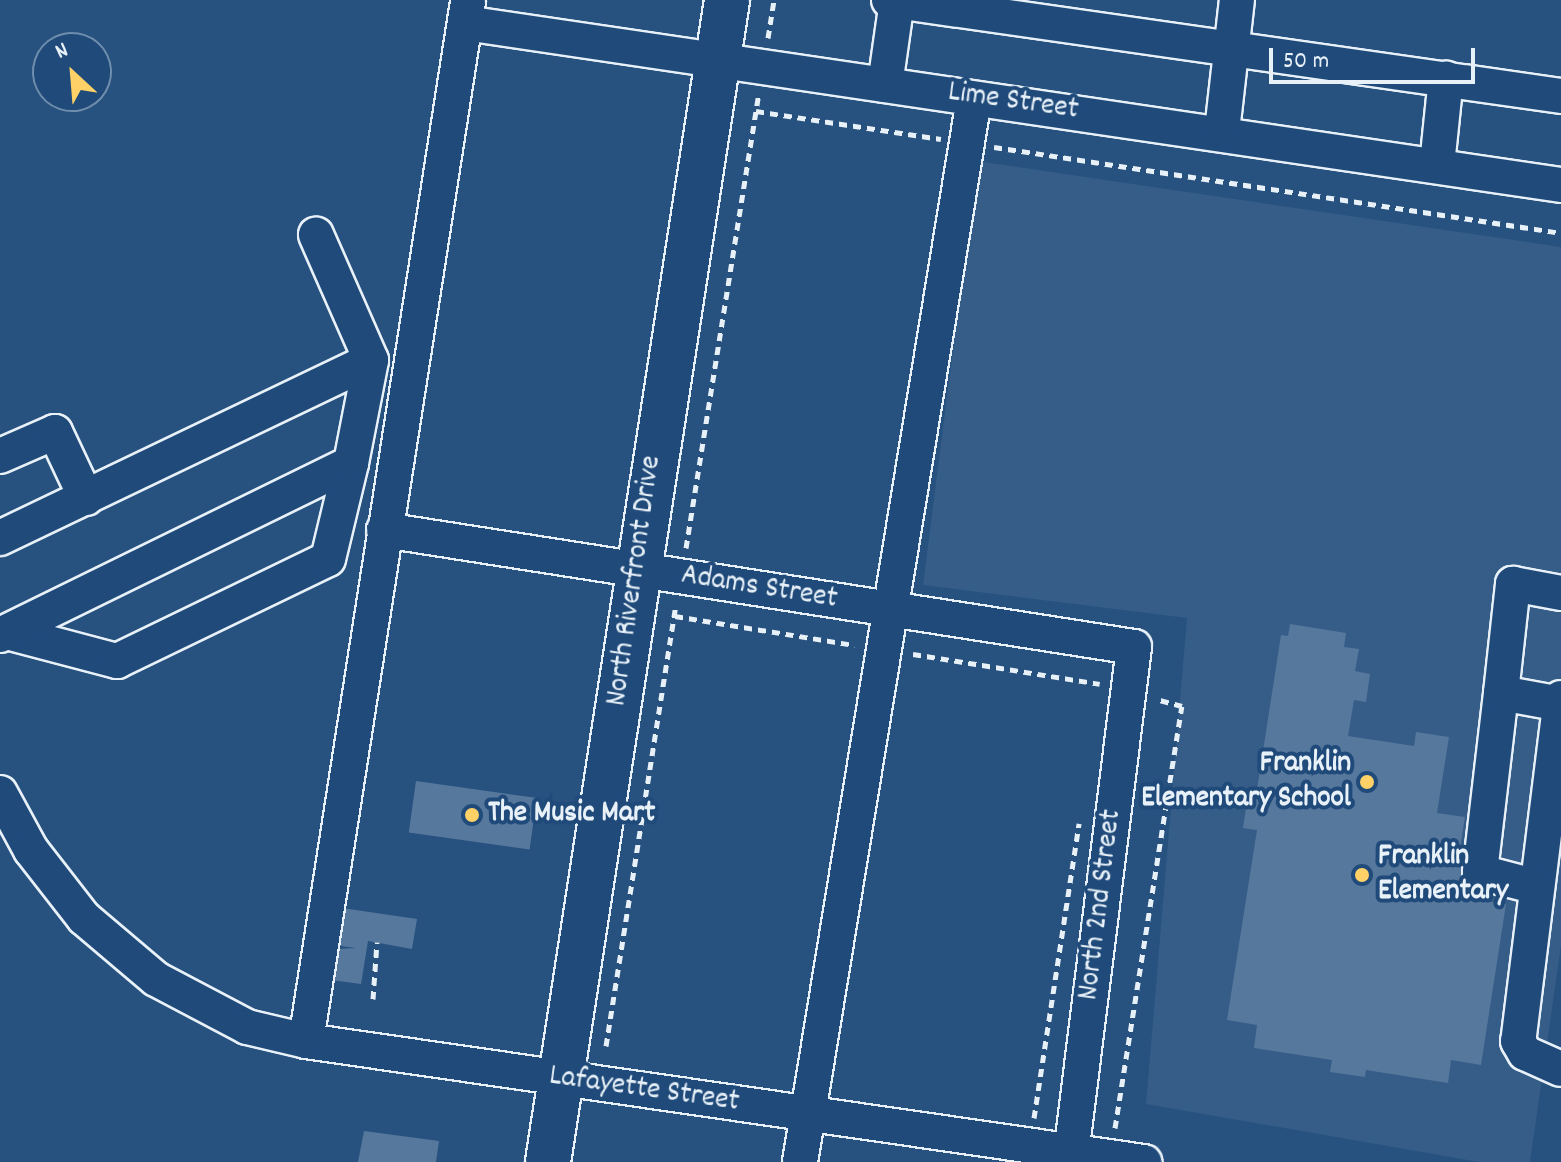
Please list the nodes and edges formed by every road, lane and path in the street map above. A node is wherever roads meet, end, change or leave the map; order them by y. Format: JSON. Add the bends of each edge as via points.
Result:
{"nodes":[{"id":1,"x":727,"y":0,"type":"edge"},
{"id":2,"x":774,"y":0,"type":"edge"},
{"id":3,"x":893,"y":1,"type":"edge"},
{"id":4,"x":467,"y":11,"type":"edge"},
{"id":5,"x":1238,"y":16,"type":"edge"},
{"id":6,"x":714,"y":60,"type":"junction"},
{"id":7,"x":763,"y":67,"type":"junction"},
{"id":8,"x":1446,"y":78,"type":"junction"},
{"id":9,"x":885,"y":85,"type":"junction"},
{"id":10,"x":1561,"y":96,"type":"edge"},
{"id":11,"x":974,"y":99,"type":"junction"},
{"id":12,"x":756,"y":111,"type":"junction"},
{"id":13,"x":1222,"y":131,"type":"junction"},
{"id":14,"x":967,"y":143,"type":"junction"},
{"id":15,"x":1437,"y":165,"type":"junction"},
{"id":16,"x":1561,"y":185,"type":"edge"},
{"id":17,"x":1561,"y":233,"type":"edge"},
{"id":18,"x":316,"y":235,"type":"dead end"},
{"id":19,"x":371,"y":360,"type":"junction"},
{"id":20,"x":0,"y":456,"type":"edge"},
{"id":21,"x":351,"y":463,"type":"junction"},
{"id":22,"x":86,"y":498,"type":"junction"},
{"id":23,"x":384,"y":530,"type":"junction"},
{"id":24,"x":0,"y":538,"type":"edge"},
{"id":25,"x":637,"y":570,"type":"junction"},
{"id":26,"x":681,"y":577,"type":"junction"},
{"id":27,"x":1561,"y":593,"type":"edge"},
{"id":28,"x":892,"y":610,"type":"junction"},
{"id":29,"x":675,"y":616,"type":"junction"},
{"id":30,"x":4,"y":634,"type":"edge"},
{"id":31,"x":1134,"y":647,"type":"joint"},
{"id":32,"x":885,"y":650,"type":"junction"},
{"id":33,"x":1108,"y":691,"type":"junction"},
{"id":34,"x":1501,"y":693,"type":"junction"},
{"id":35,"x":1561,"y":698,"type":"edge"},
{"id":36,"x":1561,"y":704,"type":"edge"},
{"id":37,"x":0,"y":793,"type":"edge"},
{"id":38,"x":1081,"y":810,"type":"dead end"},
{"id":39,"x":1537,"y":887,"type":"junction"},
{"id":40,"x":377,"y":942,"type":"dead end"},
{"id":41,"x":362,"y":980,"type":"dead end"},
{"id":42,"x":372,"y":982,"type":"junction"},
{"id":43,"x":373,"y":999,"type":"dead end"},
{"id":44,"x":306,"y":1041,"type":"junction"},
{"id":45,"x":606,"y":1046,"type":"dead end"},
{"id":46,"x":1561,"y":1069,"type":"edge"},
{"id":47,"x":560,"y":1079,"type":"junction"},
{"id":48,"x":807,"y":1114,"type":"junction"},
{"id":49,"x":1030,"y":1145,"type":"junction"},
{"id":50,"x":1070,"y":1156,"type":"edge"},
{"id":51,"x":1111,"y":1157,"type":"junction"},
{"id":52,"x":548,"y":1162,"type":"edge"},
{"id":53,"x":800,"y":1162,"type":"edge"},
{"id":54,"x":1144,"y":1162,"type":"edge"}],
"edges":[{"from":1,"to":6,"type":"main road","name":"North Riverfront Drive"},
{"from":2,"to":7,"type":"path"},
{"from":3,"to":5,"type":"street"},
{"from":3,"to":9,"type":"street"},
{"from":4,"to":6,"type":"street","name":"Lime Street"},
{"from":4,"to":23,"type":"street"},
{"from":5,"to":8,"type":"street"},
{"from":5,"to":13,"type":"street"},
{"from":6,"to":7,"type":"street","name":"Lime Street"},
{"from":6,"to":25,"type":"main road","name":"North Riverfront Drive"},
{"from":7,"to":9,"type":"street","name":"Lime Street"},
{"from":7,"to":12,"type":"path"},
{"from":8,"to":10,"type":"street"},
{"from":8,"to":15,"type":"street"},
{"from":9,"to":11,"type":"street","name":"Lime Street"},
{"from":11,"to":13,"type":"street","name":"Lime Street"},
{"from":11,"to":14,"type":"street"},
{"from":12,"to":14,"type":"path"},
{"from":12,"to":26,"type":"path"},
{"from":13,"to":15,"type":"street","name":"Lime Street"},
{"from":14,"to":17,"type":"path"},
{"from":14,"to":28,"type":"street"},
{"from":15,"to":16,"type":"street","name":"Lime Street"},
{"from":18,"to":19,"type":"street"},
{"from":19,"to":21,"type":"street"},
{"from":19,"to":22,"type":"street"},
{"from":20,"to":22,"type":"street","via":[[55,432]]},
{"from":21,"to":30,"type":"street"},
{"from":21,"to":30,"type":"street","via":[[328,559],[117,661]]},
{"from":22,"to":24,"type":"street"},
{"from":23,"to":25,"type":"street","name":"Adams Street"},
{"from":23,"to":44,"type":"street"},
{"from":25,"to":26,"type":"street","name":"Adams Street"},
{"from":25,"to":47,"type":"main road","name":"North Riverfront Drive"},
{"from":26,"to":28,"type":"street","name":"Adams Street"},
{"from":26,"to":29,"type":"path"},
{"from":27,"to":34,"type":"street","via":[[1513,584]]},
{"from":28,"to":31,"type":"street","name":"Adams Street"},
{"from":28,"to":32,"type":"street"},
{"from":29,"to":32,"type":"path"},
{"from":29,"to":45,"type":"path"},
{"from":31,"to":33,"type":"street","name":"North 2nd Street"},
{"from":32,"to":33,"type":"path"},
{"from":32,"to":48,"type":"street"},
{"from":33,"to":50,"type":"street","name":"North 2nd Street"},
{"from":33,"to":51,"type":"path","via":[[1182,706]]},
{"from":34,"to":36,"type":"street"},
{"from":34,"to":39,"type":"street","via":[[1480,872]]},
{"from":35,"to":36,"type":"street"},
{"from":36,"to":39,"type":"street"},
{"from":37,"to":44,"type":"street","name":"Lafayette Street","via":[[62,894],[156,979],[247,1027]]},
{"from":38,"to":49,"type":"path"},
{"from":39,"to":46,"type":"street","via":[[1518,1041],[1525,1053]]},
{"from":40,"to":42,"type":"path"},
{"from":41,"to":42,"type":"path"},
{"from":42,"to":43,"type":"path"},
{"from":44,"to":47,"type":"street","name":"Lafayette Street"},
{"from":47,"to":48,"type":"street","name":"Lafayette Street"},
{"from":47,"to":52,"type":"main road","name":"North Riverfront Drive"},
{"from":48,"to":49,"type":"street","name":"Lafayette Street"},
{"from":48,"to":53,"type":"street"},
{"from":49,"to":50,"type":"street","name":"Lafayette Street"},
{"from":50,"to":51,"type":"street","name":"Lafayette Street"},
{"from":51,"to":54,"type":"street","name":"Lafayette Street"}]}
